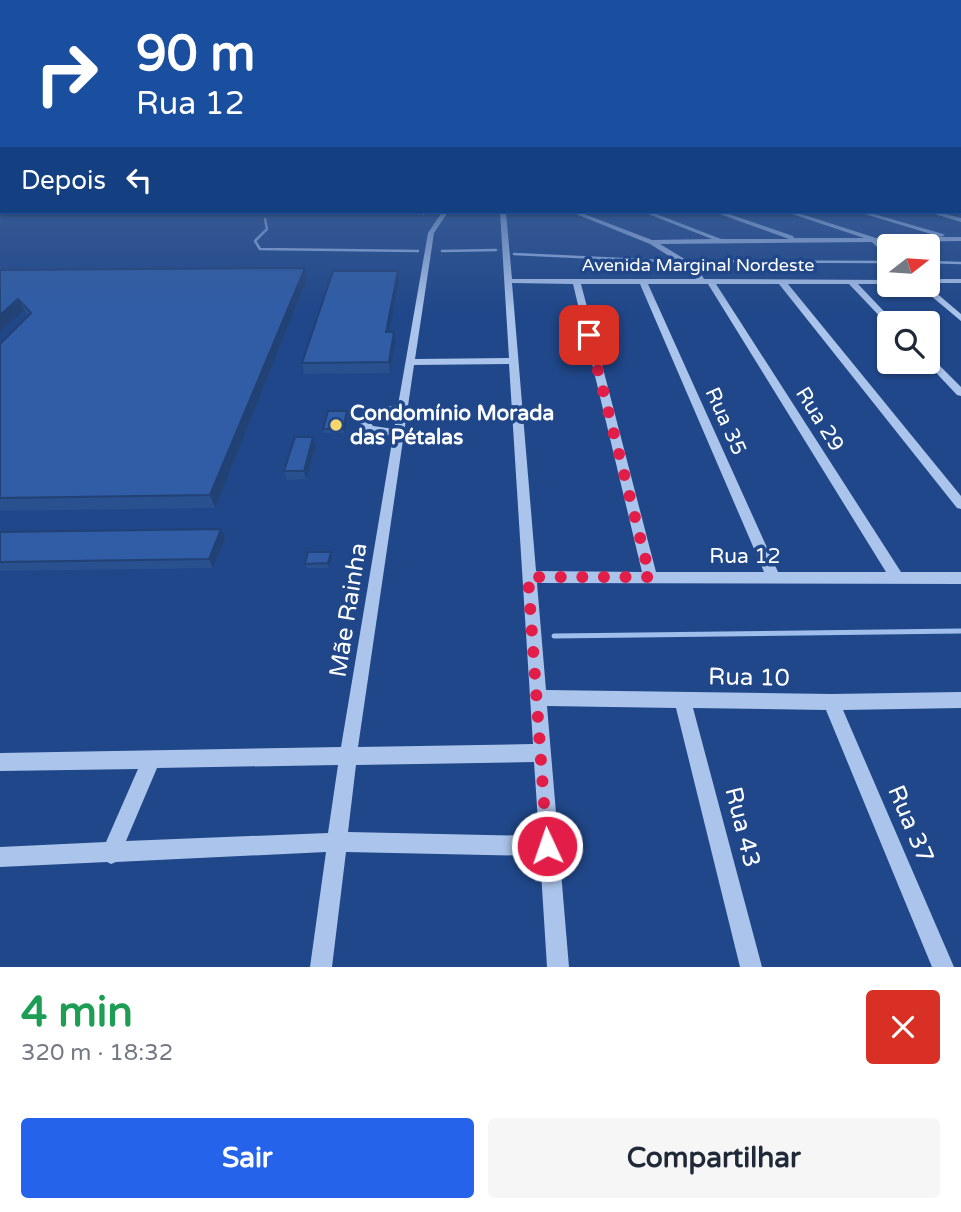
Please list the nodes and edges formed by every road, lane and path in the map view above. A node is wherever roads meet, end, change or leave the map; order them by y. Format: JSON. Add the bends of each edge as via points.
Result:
{"nodes":[{"id":1,"x":437,"y":224,"type":"edge"},
{"id":2,"x":504,"y":224,"type":"edge"},
{"id":3,"x":605,"y":224,"type":"edge"},
{"id":4,"x":679,"y":224,"type":"edge"},
{"id":5,"x":752,"y":224,"type":"edge"},
{"id":6,"x":826,"y":224,"type":"edge"},
{"id":7,"x":905,"y":224,"type":"edge"},
{"id":8,"x":872,"y":239,"type":"junction"},
{"id":9,"x":958,"y":239,"type":"edge"},
{"id":10,"x":725,"y":241,"type":"junction"},
{"id":11,"x":801,"y":241,"type":"junction"},
{"id":12,"x":651,"y":242,"type":"junction"},
{"id":13,"x":877,"y":244,"type":"edge"},
{"id":14,"x":671,"y":255,"type":"joint"},
{"id":15,"x":693,"y":268,"type":"joint"},
{"id":16,"x":508,"y":281,"type":"junction"},
{"id":17,"x":576,"y":281,"type":"junction"},
{"id":18,"x":643,"y":281,"type":"junction"},
{"id":19,"x":706,"y":281,"type":"junction"},
{"id":20,"x":781,"y":281,"type":"junction"},
{"id":21,"x":850,"y":281,"type":"junction"},
{"id":22,"x":940,"y":281,"type":"edge"},
{"id":23,"x":961,"y":281,"type":"edge"},
{"id":24,"x":877,"y":282,"type":"edge"},
{"id":25,"x":937,"y":298,"type":"edge"},
{"id":26,"x":879,"y":311,"type":"edge"},
{"id":27,"x":961,"y":318,"type":"edge"},
{"id":28,"x":410,"y":362,"type":"junction"},
{"id":29,"x":514,"y":362,"type":"junction"},
{"id":30,"x":940,"y":371,"type":"edge"},
{"id":31,"x":961,"y":393,"type":"edge"},
{"id":32,"x":402,"y":408,"type":"junction"},
{"id":33,"x":398,"y":433,"type":"junction"},
{"id":34,"x":961,"y":505,"type":"edge"},
{"id":35,"x":528,"y":577,"type":"junction"},
{"id":36,"x":650,"y":577,"type":"junction"},
{"id":37,"x":774,"y":577,"type":"junction"},
{"id":38,"x":896,"y":577,"type":"junction"},
{"id":39,"x":961,"y":578,"type":"edge"},
{"id":40,"x":537,"y":698,"type":"junction"},
{"id":41,"x":683,"y":701,"type":"junction"},
{"id":42,"x":961,"y":701,"type":"edge"},
{"id":43,"x":831,"y":702,"type":"junction"},
{"id":44,"x":541,"y":754,"type":"junction"},
{"id":45,"x":348,"y":757,"type":"junction"},
{"id":46,"x":152,"y":759,"type":"junction"},
{"id":47,"x":0,"y":762,"type":"edge"},
{"id":48,"x":338,"y":842,"type":"junction"},
{"id":49,"x":547,"y":846,"type":"junction"},
{"id":50,"x":111,"y":854,"type":"junction"},
{"id":51,"x":0,"y":857,"type":"edge"},
{"id":52,"x":321,"y":967,"type":"edge"},
{"id":53,"x":558,"y":967,"type":"edge"},
{"id":54,"x":751,"y":967,"type":"edge"},
{"id":55,"x":943,"y":967,"type":"edge"}],
"edges":[{"from":1,"to":28,"type":"street","name":"Mãe Rainha","via":[[431,233]]},
{"from":2,"to":16,"type":"street"},
{"from":3,"to":12,"type":"street"},
{"from":4,"to":10,"type":"street"},
{"from":5,"to":11,"type":"street"},
{"from":6,"to":8,"type":"street"},
{"from":7,"to":9,"type":"street"},
{"from":8,"to":9,"type":"street"},
{"from":8,"to":11,"type":"street"},
{"from":8,"to":13,"type":"street"},
{"from":10,"to":11,"type":"street"},
{"from":10,"to":12,"type":"street"},
{"from":12,"to":14,"type":"street"},
{"from":14,"to":15,"type":"street"},
{"from":15,"to":19,"type":"street","name":"Rua 29"},
{"from":16,"to":17,"type":"street","name":"Avenida Marginal Nordeste"},
{"from":16,"to":29,"type":"street"},
{"from":17,"to":18,"type":"street","name":"Avenida Marginal Nordeste"},
{"from":17,"to":36,"type":"street"},
{"from":18,"to":19,"type":"street","name":"Avenida Marginal Nordeste"},
{"from":18,"to":37,"type":"street","name":"Rua 35"},
{"from":19,"to":20,"type":"street","name":"Avenida Marginal Nordeste"},
{"from":19,"to":38,"type":"street","name":"Rua 29"},
{"from":20,"to":21,"type":"street","name":"Avenida Marginal Nordeste"},
{"from":20,"to":34,"type":"street"},
{"from":21,"to":24,"type":"street","name":"Avenida Marginal Nordeste"},
{"from":21,"to":26,"type":"street"},
{"from":22,"to":23,"type":"street"},
{"from":25,"to":27,"type":"street"},
{"from":28,"to":29,"type":"street"},
{"from":28,"to":32,"type":"street","name":"Mãe Rainha"},
{"from":29,"to":35,"type":"street"},
{"from":30,"to":31,"type":"street"},
{"from":32,"to":33,"type":"street","name":"Mãe Rainha"},
{"from":32,"to":33,"type":"street","via":[[374,412],[363,422],[369,429]]},
{"from":33,"to":45,"type":"street","name":"Mãe Rainha"},
{"from":35,"to":36,"type":"street","name":"Rua 12"},
{"from":35,"to":40,"type":"street"},
{"from":36,"to":37,"type":"street","name":"Rua 12"},
{"from":37,"to":38,"type":"street","name":"Rua 12"},
{"from":38,"to":39,"type":"street","name":"Rua 12"},
{"from":40,"to":41,"type":"street","name":"Rua 10"},
{"from":40,"to":44,"type":"street"},
{"from":41,"to":43,"type":"street","name":"Rua 10"},
{"from":41,"to":54,"type":"street","name":"Rua 43"},
{"from":42,"to":43,"type":"street","name":"Rua 10"},
{"from":43,"to":55,"type":"street","name":"Rua 37"},
{"from":44,"to":45,"type":"street"},
{"from":44,"to":49,"type":"street"},
{"from":45,"to":46,"type":"street"},
{"from":45,"to":48,"type":"street","name":"Mãe Rainha"},
{"from":46,"to":47,"type":"street"},
{"from":46,"to":50,"type":"street"},
{"from":48,"to":49,"type":"street"},
{"from":48,"to":50,"type":"street"},
{"from":48,"to":52,"type":"street","name":"Mãe Rainha"},
{"from":49,"to":53,"type":"street"},
{"from":50,"to":51,"type":"street"}]}
